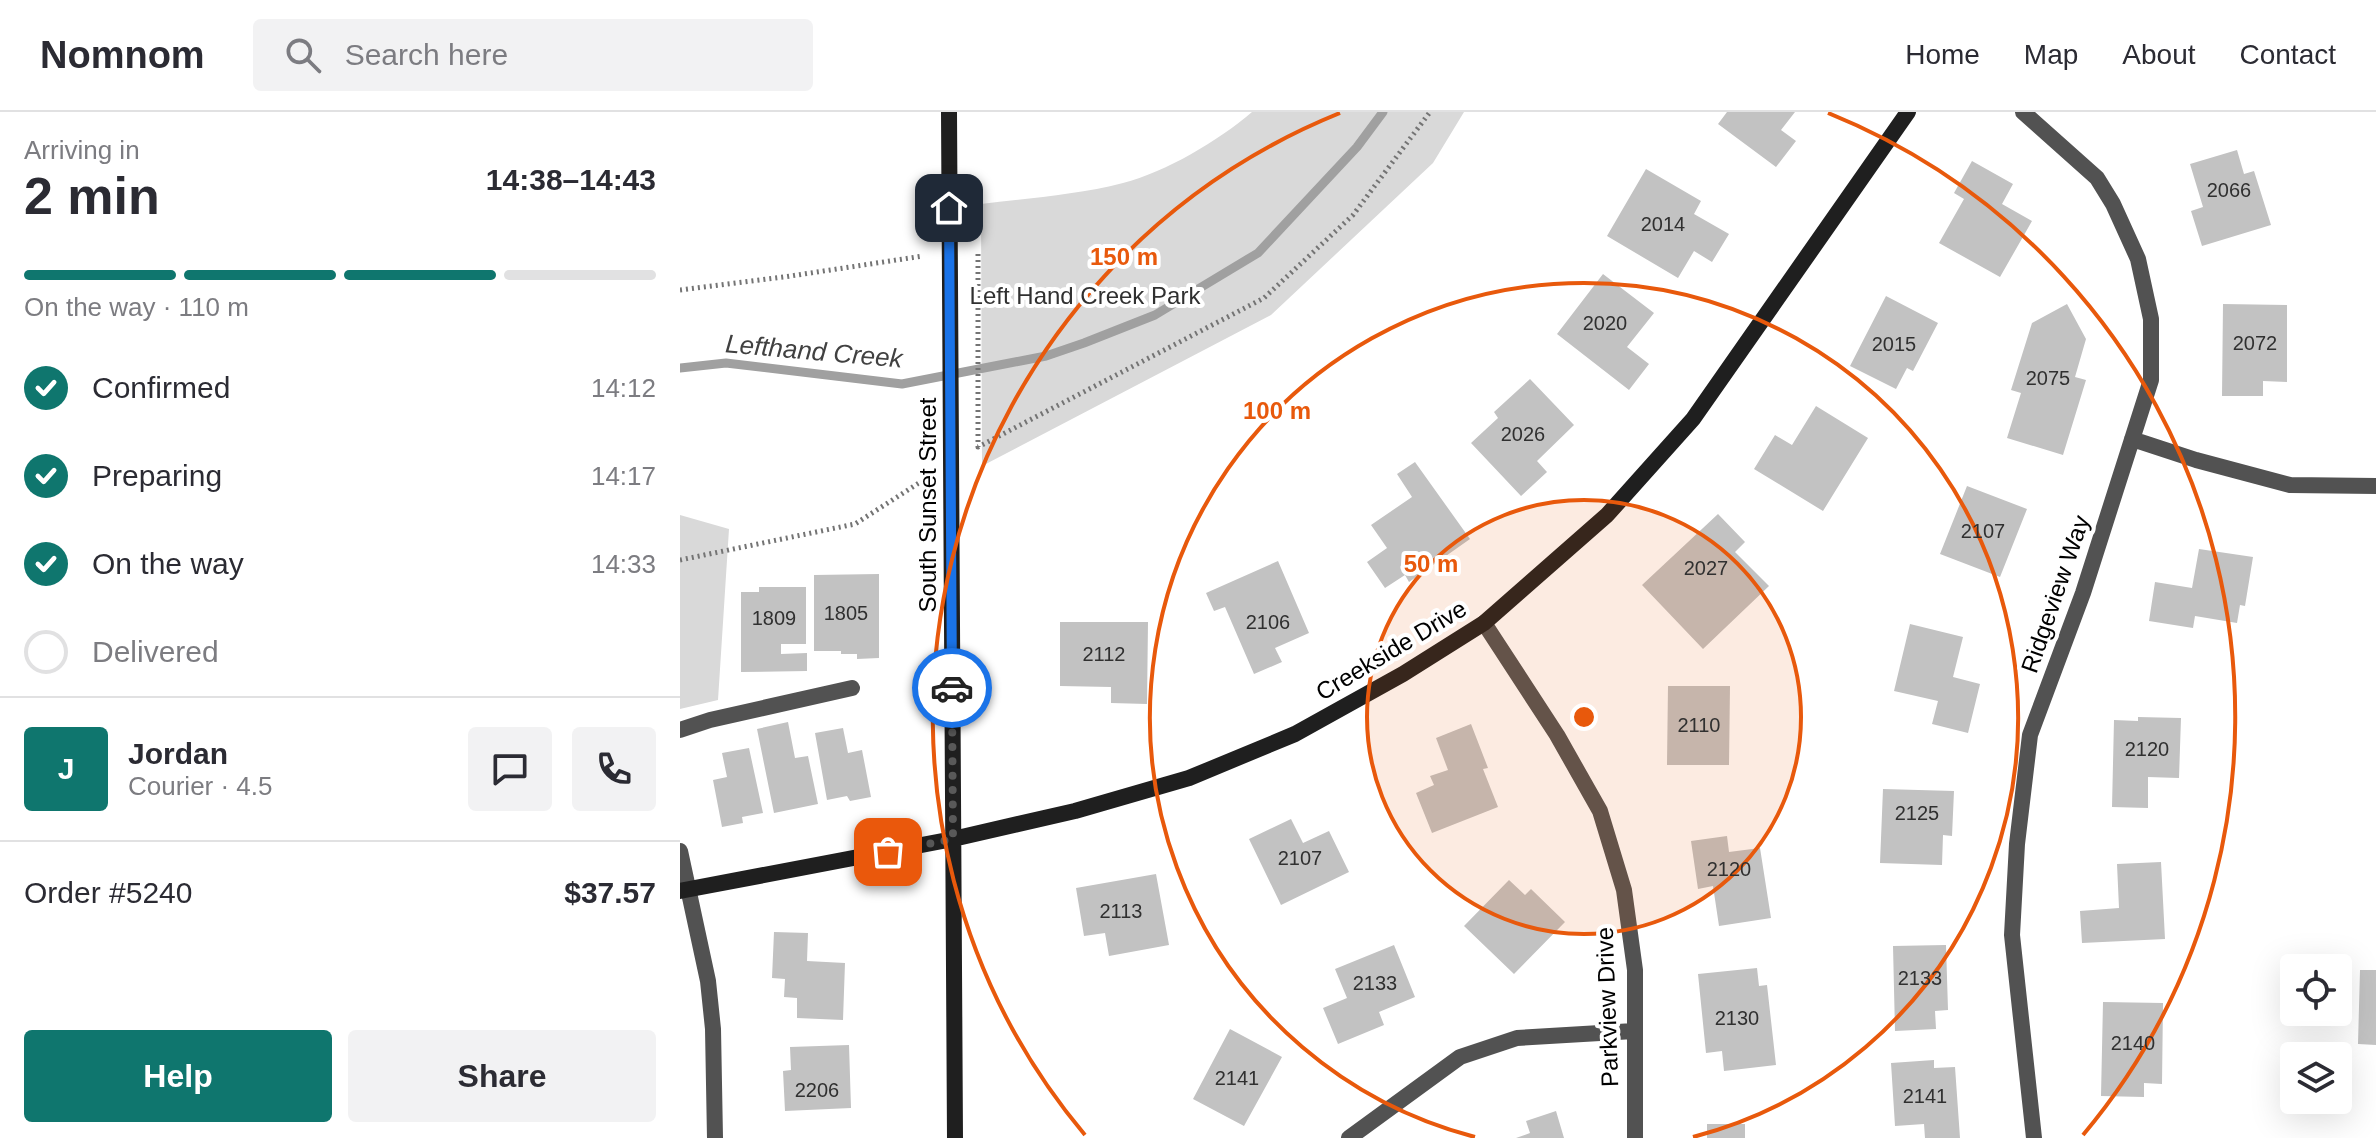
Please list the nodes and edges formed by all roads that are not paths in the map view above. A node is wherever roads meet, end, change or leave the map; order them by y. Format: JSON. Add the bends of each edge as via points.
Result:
{"nodes":[{"id":1,"x":949,"y":112,"type":"edge"},
{"id":2,"x":1908,"y":112,"type":"edge"},
{"id":3,"x":2023,"y":112,"type":"edge"},
{"id":4,"x":2132,"y":439,"type":"junction"},
{"id":5,"x":2376,"y":486,"type":"edge"},
{"id":6,"x":1484,"y":623,"type":"junction"},
{"id":7,"x":852,"y":688,"type":"dead end"},
{"id":8,"x":680,"y":730,"type":"edge"},
{"id":9,"x":953,"y":839,"type":"junction"},
{"id":10,"x":680,"y":851,"type":"edge"},
{"id":11,"x":685,"y":890,"type":"edge"},
{"id":12,"x":1634,"y":1031,"type":"junction"},
{"id":13,"x":715,"y":1138,"type":"edge"},
{"id":14,"x":955,"y":1138,"type":"edge"},
{"id":15,"x":1349,"y":1138,"type":"edge"},
{"id":16,"x":1635,"y":1138,"type":"edge"},
{"id":17,"x":2034,"y":1138,"type":"edge"}],
"edges":[{"from":1,"to":9,"type":"street","name":"South Sunset Street"},
{"from":2,"to":6,"type":"street","name":"Creekside Drive","via":[[1693,419],[1607,515]]},
{"from":3,"to":4,"type":"street","name":"Ridgeview Way","via":[[2097,178],[2138,259],[2151,319],[2151,380]]},
{"from":4,"to":5,"type":"street","via":[[2290,485]]},
{"from":4,"to":17,"type":"street","name":"Ridgeview Way","via":[[2030,735],[2012,935]]},
{"from":6,"to":9,"type":"street","name":"Creekside Drive","via":[[1295,734],[1189,778]]},
{"from":6,"to":12,"type":"street","name":"Parkview Drive","via":[[1600,811],[1624,890],[1635,970]]},
{"from":7,"to":8,"type":"street"},
{"from":9,"to":11,"type":"street","name":"Creekside Drive"},
{"from":9,"to":14,"type":"street","name":"South Sunset Street"},
{"from":10,"to":11,"type":"street"},
{"from":11,"to":13,"type":"street","via":[[708,981]]},
{"from":12,"to":15,"type":"street","via":[[1517,1038],[1460,1057]]},
{"from":12,"to":16,"type":"street","name":"Parkview Drive"}]}
